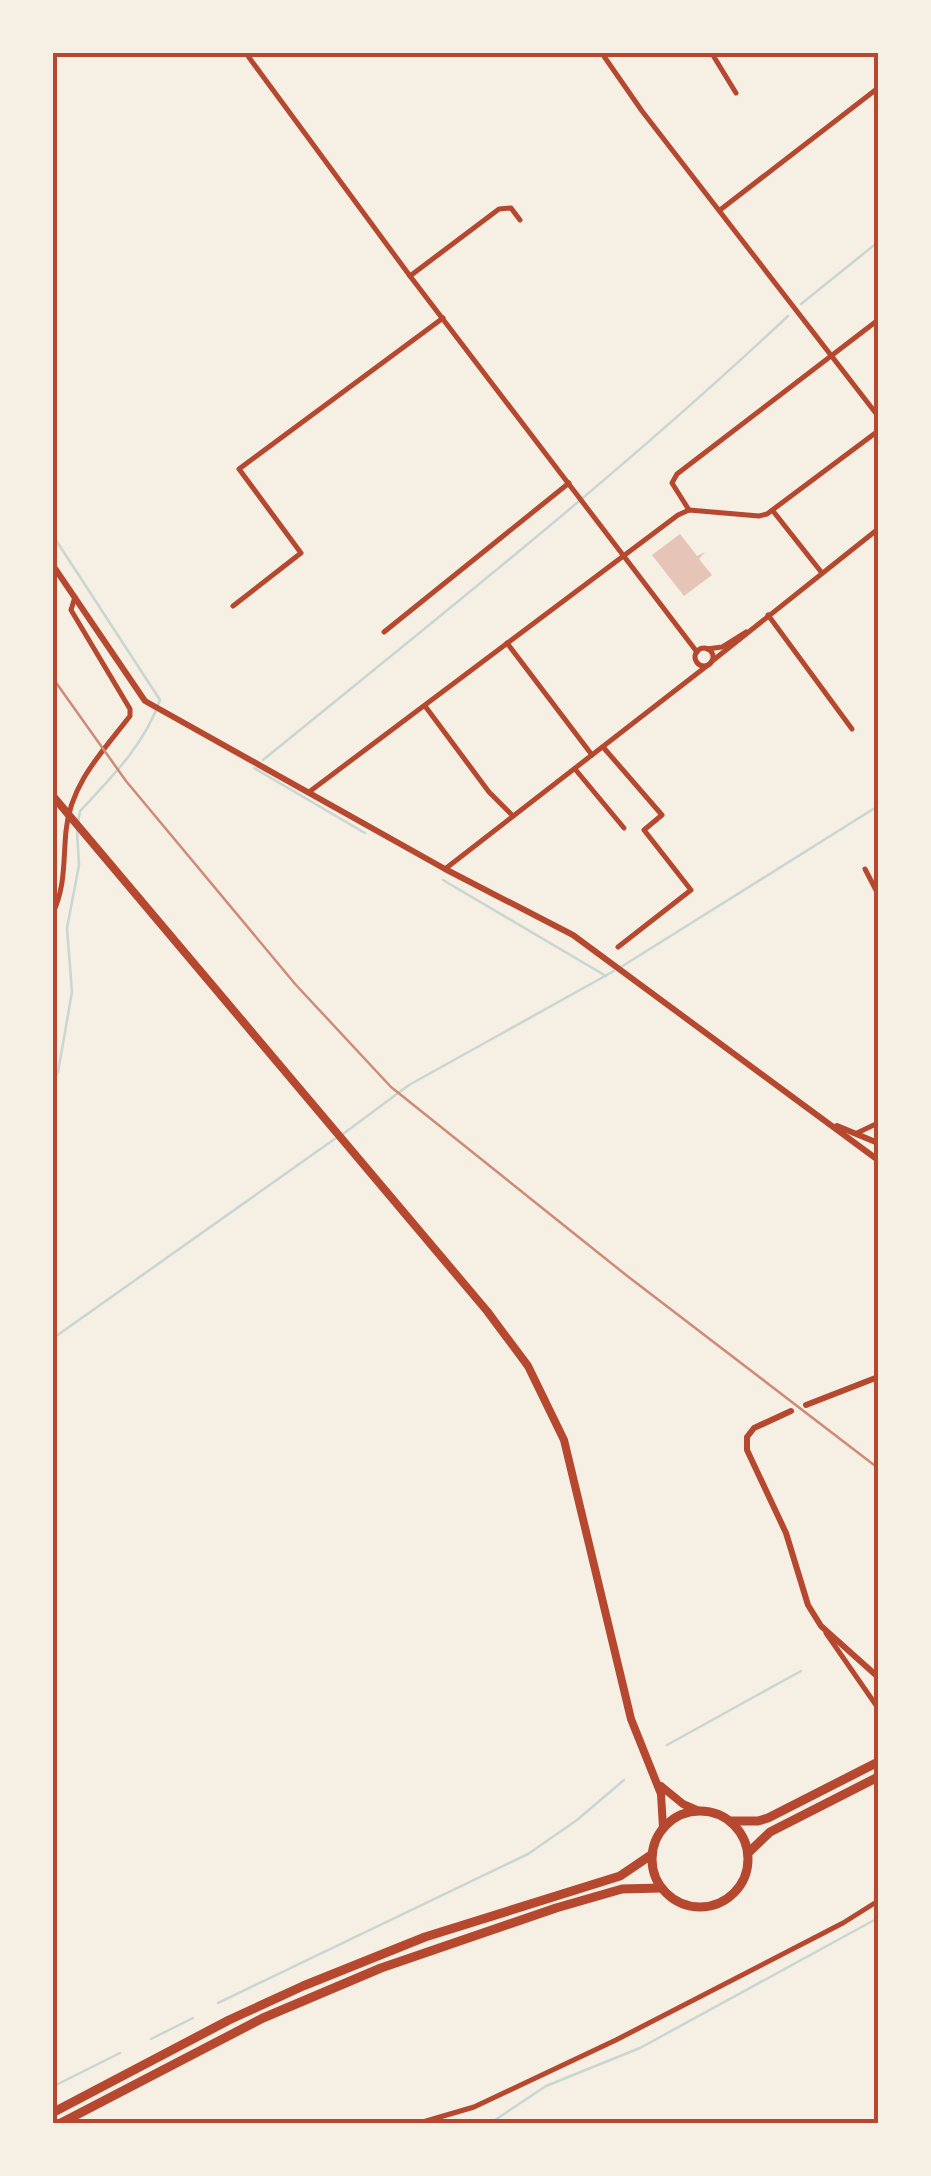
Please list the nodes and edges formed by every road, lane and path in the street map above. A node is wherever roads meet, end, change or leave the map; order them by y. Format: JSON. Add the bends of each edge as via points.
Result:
{"nodes":[{"id":1,"x":246,"y":52,"type":"edge"},
{"id":2,"x":601,"y":52,"type":"edge"},
{"id":3,"x":711,"y":52,"type":"edge"},
{"id":4,"x":878,"y":88,"type":"edge"},
{"id":5,"x":736,"y":93,"type":"dead end"},
{"id":6,"x":720,"y":210,"type":"junction"},
{"id":7,"x":520,"y":220,"type":"dead end"},
{"id":8,"x":410,"y":276,"type":"junction"},
{"id":9,"x":442,"y":318,"type":"junction"},
{"id":10,"x":878,"y":320,"type":"edge"},
{"id":11,"x":832,"y":355,"type":"junction"},
{"id":12,"x":878,"y":416,"type":"edge"},
{"id":13,"x":878,"y":431,"type":"edge"},
{"id":14,"x":571,"y":485,"type":"junction"},
{"id":15,"x":690,"y":510,"type":"junction"},
{"id":16,"x":773,"y":511,"type":"junction"},
{"id":17,"x":878,"y":529,"type":"edge"},
{"id":18,"x":624,"y":555,"type":"junction"},
{"id":19,"x":52,"y":564,"type":"edge"},
{"id":20,"x":822,"y":573,"type":"junction"},
{"id":21,"x":75,"y":597,"type":"junction"},
{"id":22,"x":232,"y":606,"type":"dead end"},
{"id":23,"x":768,"y":614,"type":"junction"},
{"id":24,"x":749,"y":631,"type":"junction"},
{"id":25,"x":384,"y":632,"type":"dead end"},
{"id":26,"x":507,"y":643,"type":"junction"},
{"id":27,"x":708,"y":649,"type":"junction"},
{"id":28,"x":697,"y":652,"type":"junction"},
{"id":29,"x":709,"y":664,"type":"junction"},
{"id":30,"x":425,"y":706,"type":"junction"},
{"id":31,"x":852,"y":729,"type":"dead end"},
{"id":32,"x":603,"y":747,"type":"junction"},
{"id":33,"x":592,"y":755,"type":"junction"},
{"id":34,"x":575,"y":769,"type":"junction"},
{"id":35,"x":309,"y":792,"type":"junction"},
{"id":36,"x":52,"y":794,"type":"edge"},
{"id":37,"x":513,"y":816,"type":"junction"},
{"id":38,"x":624,"y":828,"type":"dead end"},
{"id":39,"x":445,"y":868,"type":"junction"},
{"id":40,"x":865,"y":868,"type":"dead end"},
{"id":41,"x":878,"y":894,"type":"edge"},
{"id":42,"x":52,"y":915,"type":"edge"},
{"id":43,"x":618,"y":948,"type":"dead end"},
{"id":44,"x":878,"y":1123,"type":"edge"},
{"id":45,"x":831,"y":1124,"type":"junction"},
{"id":46,"x":857,"y":1133,"type":"junction"},
{"id":47,"x":878,"y":1143,"type":"edge"},
{"id":48,"x":878,"y":1160,"type":"edge"},
{"id":49,"x":878,"y":1378,"type":"edge"},
{"id":50,"x":806,"y":1405,"type":"dead end"},
{"id":51,"x":790,"y":1411,"type":"dead end"},
{"id":52,"x":821,"y":1626,"type":"junction"},
{"id":53,"x":878,"y":1677,"type":"edge"},
{"id":54,"x":878,"y":1708,"type":"edge"},
{"id":55,"x":878,"y":1762,"type":"edge"},
{"id":56,"x":878,"y":1776,"type":"edge"},
{"id":57,"x":658,"y":1782,"type":"junction"},
{"id":58,"x":700,"y":1811,"type":"junction"},
{"id":59,"x":730,"y":1822,"type":"junction"},
{"id":60,"x":662,"y":1828,"type":"junction"},
{"id":61,"x":748,"y":1853,"type":"junction"},
{"id":62,"x":652,"y":1855,"type":"junction"},
{"id":63,"x":662,"y":1888,"type":"junction"},
{"id":64,"x":878,"y":1901,"type":"edge"},
{"id":65,"x":52,"y":2113,"type":"edge"},
{"id":66,"x":59,"y":2124,"type":"edge"},
{"id":67,"x":416,"y":2124,"type":"edge"}],
"edges":[{"from":1,"to":8,"type":"street"},
{"from":2,"to":6,"type":"street"},
{"from":3,"to":5,"type":"street"},
{"from":4,"to":6,"type":"street"},
{"from":6,"to":11,"type":"street"},
{"from":7,"to":8,"type":"street","via":[[511,208],[499,209]]},
{"from":8,"to":9,"type":"street"},
{"from":9,"to":14,"type":"street"},
{"from":9,"to":22,"type":"street","via":[[238,469],[301,553]]},
{"from":10,"to":11,"type":"street"},
{"from":11,"to":12,"type":"street"},
{"from":11,"to":15,"type":"street","via":[[677,474],[672,483]]},
{"from":13,"to":16,"type":"street"},
{"from":14,"to":18,"type":"street"},
{"from":14,"to":25,"type":"street"},
{"from":15,"to":16,"type":"street","via":[[758,516]]},
{"from":15,"to":18,"type":"street"},
{"from":16,"to":20,"type":"street"},
{"from":17,"to":20,"type":"street"},
{"from":18,"to":26,"type":"street"},
{"from":18,"to":28,"type":"street"},
{"from":19,"to":21,"type":"street"},
{"from":20,"to":23,"type":"street"},
{"from":21,"to":35,"type":"street","via":[[150,704]]},
{"from":21,"to":42,"type":"street","via":[[70,610],[130,716],[78,788],[66,829],[65,877]]},
{"from":23,"to":24,"type":"street"},
{"from":23,"to":31,"type":"street"},
{"from":24,"to":27,"type":"street"},
{"from":24,"to":29,"type":"street"},
{"from":26,"to":30,"type":"street"},
{"from":26,"to":33,"type":"street"},
{"from":27,"to":28,"type":"street"},
{"from":27,"to":29,"type":"street"},
{"from":28,"to":29,"type":"street","via":[[697,662]]},
{"from":29,"to":32,"type":"street"},
{"from":30,"to":35,"type":"street"},
{"from":30,"to":37,"type":"street"},
{"from":32,"to":33,"type":"street"},
{"from":32,"to":43,"type":"street","via":[[662,815],[644,830],[691,890]]},
{"from":33,"to":34,"type":"street"},
{"from":34,"to":37,"type":"street"},
{"from":34,"to":38,"type":"street"},
{"from":35,"to":39,"type":"street"},
{"from":36,"to":57,"type":"main road","via":[[528,1366],[573,1476],[631,1719]]},
{"from":37,"to":39,"type":"street"},
{"from":39,"to":45,"type":"street","via":[[572,936]]},
{"from":40,"to":41,"type":"street"},
{"from":44,"to":46,"type":"street"},
{"from":45,"to":46,"type":"street"},
{"from":45,"to":48,"type":"street"},
{"from":46,"to":47,"type":"street"},
{"from":49,"to":50,"type":"street"},
{"from":51,"to":52,"type":"street","via":[[754,1428],[747,1450]]},
{"from":52,"to":53,"type":"street"},
{"from":52,"to":54,"type":"street"},
{"from":55,"to":59,"type":"main road","via":[[768,1818]]},
{"from":56,"to":61,"type":"main road","via":[[770,1832]]},
{"from":57,"to":58,"type":"main road"},
{"from":57,"to":60,"type":"main road"},
{"from":58,"to":59,"type":"main road"},
{"from":58,"to":60,"type":"main road"},
{"from":59,"to":61,"type":"main road"},
{"from":60,"to":62,"type":"main road"},
{"from":61,"to":63,"type":"main road","via":[[740,1886],[718,1904],[690,1906]]},
{"from":62,"to":63,"type":"main road"},
{"from":62,"to":65,"type":"main road","via":[[620,1876],[425,1937],[303,1986]]},
{"from":63,"to":66,"type":"main road","via":[[622,1889],[380,1968],[263,2018]]},
{"from":64,"to":67,"type":"street","via":[[616,2040],[474,2107]]}]}
